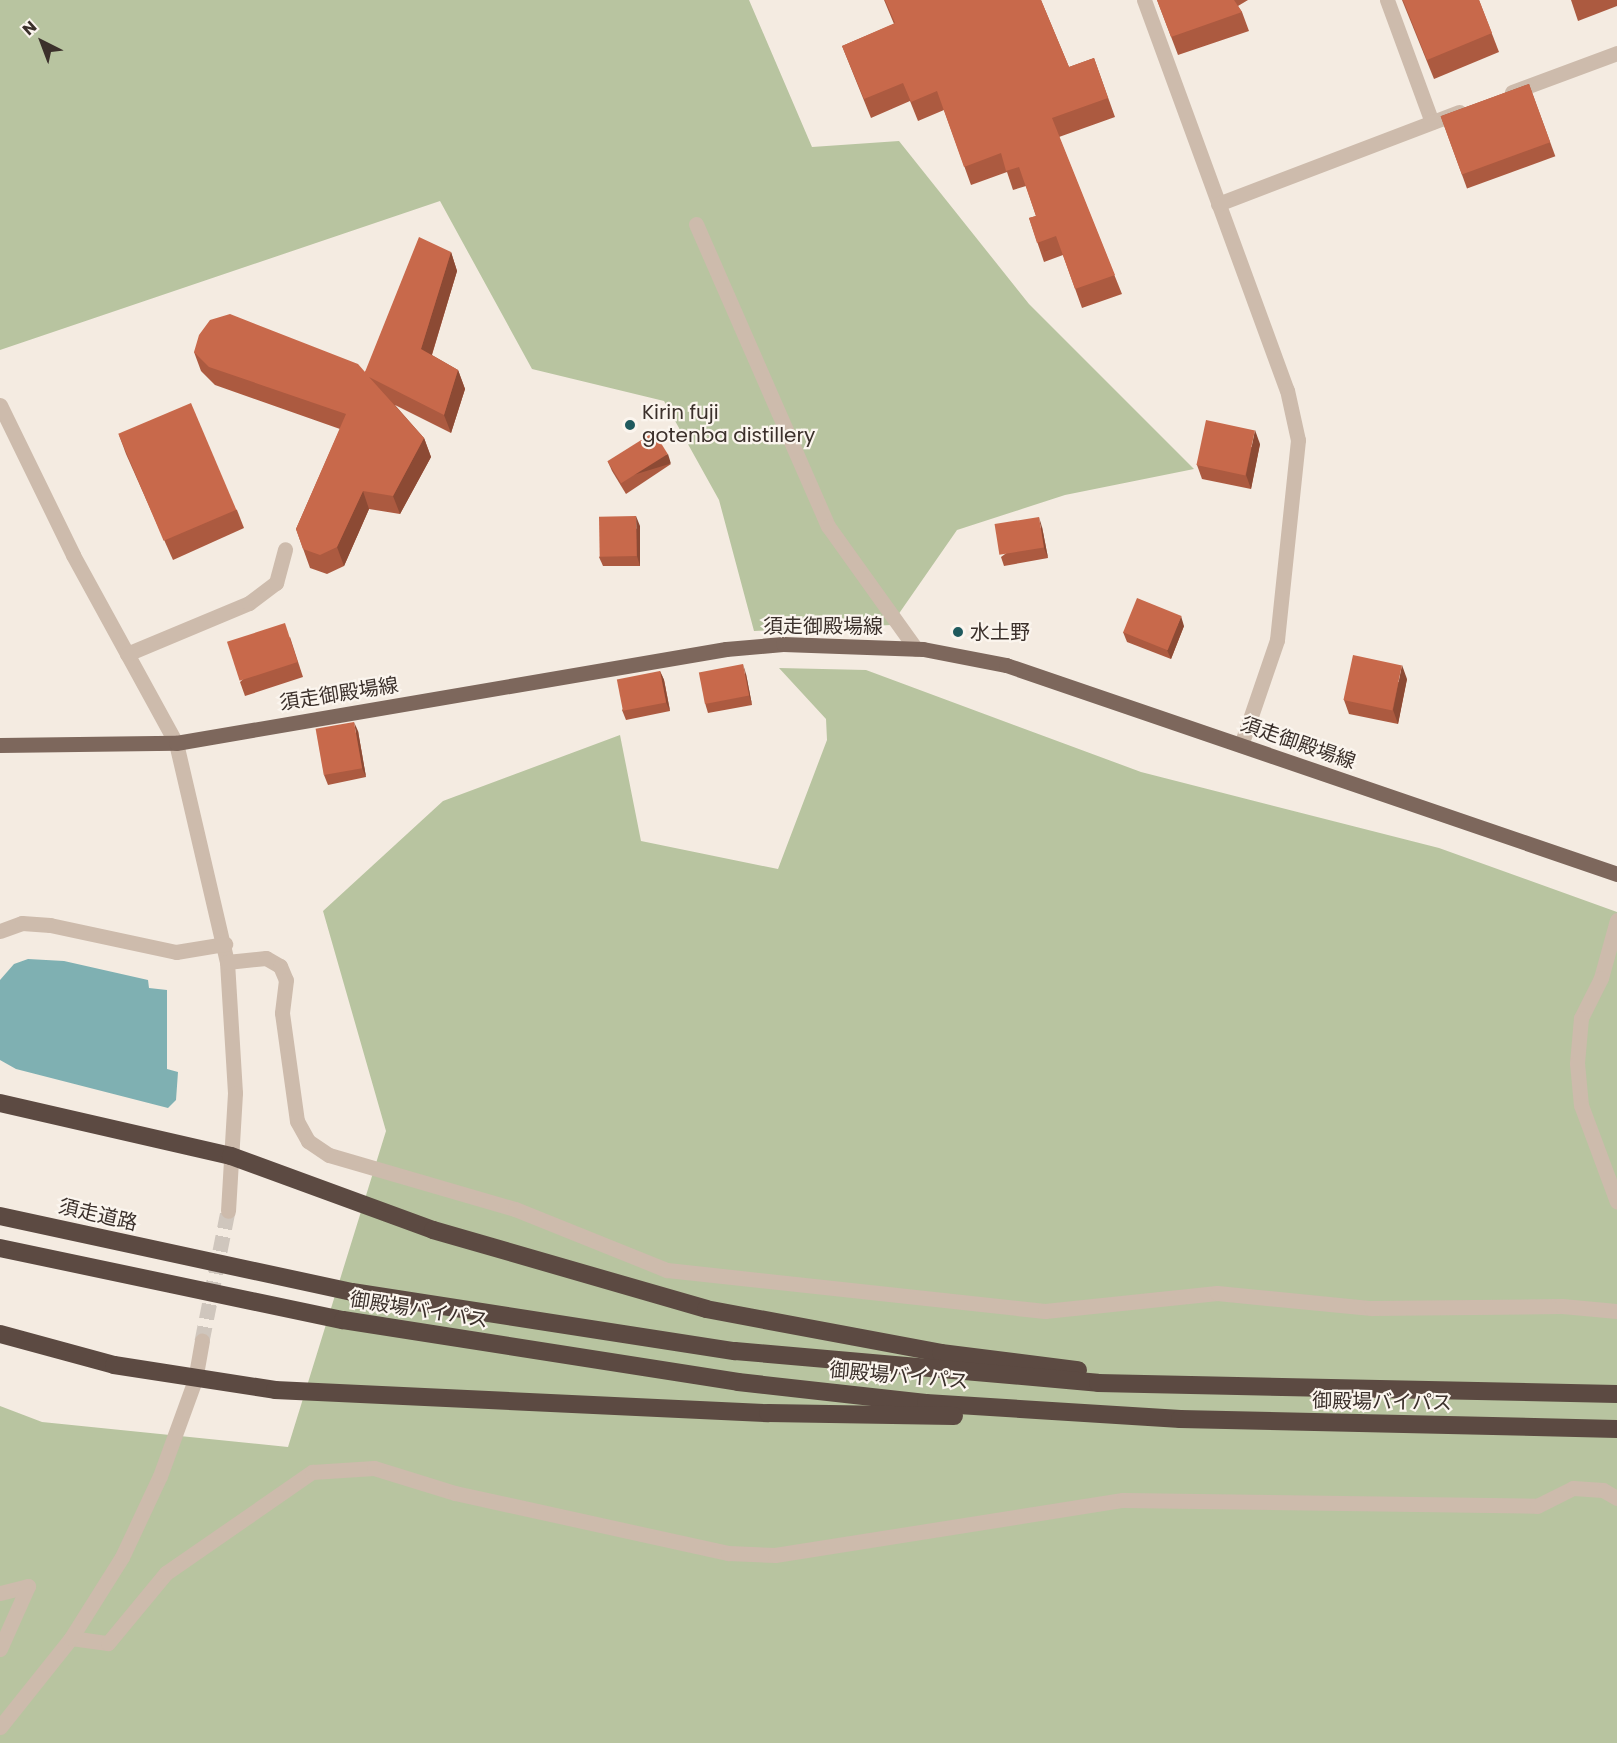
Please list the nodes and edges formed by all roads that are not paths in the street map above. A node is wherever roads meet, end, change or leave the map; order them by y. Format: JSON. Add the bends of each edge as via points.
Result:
{"nodes":[{"id":1,"x":1144,"y":0,"type":"edge"},
{"id":2,"x":1387,"y":0,"type":"edge"},
{"id":3,"x":1617,"y":54,"type":"edge"},
{"id":4,"x":1499,"y":97,"type":"edge"},
{"id":5,"x":1477,"y":105,"type":"edge"},
{"id":6,"x":1432,"y":122,"type":"junction"},
{"id":7,"x":1218,"y":204,"type":"junction"},
{"id":8,"x":696,"y":224,"type":"dead end"},
{"id":9,"x":0,"y":405,"type":"edge"},
{"id":10,"x":285,"y":549,"type":"dead end"},
{"id":11,"x":916,"y":649,"type":"junction"},
{"id":12,"x":127,"y":654,"type":"junction"},
{"id":13,"x":176,"y":743,"type":"junction"},
{"id":14,"x":0,"y":745,"type":"edge"},
{"id":15,"x":1241,"y":746,"type":"junction"},
{"id":16,"x":1617,"y":874,"type":"edge"},
{"id":17,"x":1617,"y":920,"type":"edge"},
{"id":18,"x":0,"y":931,"type":"edge"},
{"id":19,"x":225,"y":944,"type":"junction"},
{"id":20,"x":227,"y":962,"type":"junction"},
{"id":21,"x":0,"y":1102,"type":"edge"},
{"id":22,"x":231,"y":1156,"type":"junction"},
{"id":23,"x":1617,"y":1202,"type":"edge"},
{"id":24,"x":228,"y":1211,"type":"tunnel mouth"},
{"id":25,"x":0,"y":1216,"type":"edge"},
{"id":26,"x":0,"y":1248,"type":"edge"},
{"id":27,"x":185,"y":1258,"type":"joint"},
{"id":28,"x":1617,"y":1311,"type":"edge"},
{"id":29,"x":0,"y":1334,"type":"edge"},
{"id":30,"x":202,"y":1341,"type":"tunnel mouth"},
{"id":31,"x":195,"y":1380,"type":"junction"},
{"id":32,"x":1256,"y":1388,"type":"junction"},
{"id":33,"x":1617,"y":1394,"type":"edge"},
{"id":34,"x":1179,"y":1419,"type":"junction"},
{"id":35,"x":1617,"y":1429,"type":"edge"},
{"id":36,"x":1617,"y":1498,"type":"edge"},
{"id":37,"x":0,"y":1593,"type":"edge"},
{"id":38,"x":71,"y":1638,"type":"junction"},
{"id":39,"x":0,"y":1648,"type":"edge"},
{"id":40,"x":0,"y":1727,"type":"edge"}],
"edges":[{"from":1,"to":7,"type":"street"},
{"from":2,"to":6,"type":"street"},
{"from":3,"to":4,"type":"street"},
{"from":5,"to":6,"type":"street"},
{"from":6,"to":7,"type":"street"},
{"from":7,"to":15,"type":"street","via":[[1287,390],[1298,440],[1276,640]]},
{"from":8,"to":11,"type":"street","via":[[828,526]]},
{"from":9,"to":12,"type":"street"},
{"from":10,"to":12,"type":"street","via":[[276,583],[249,603]]},
{"from":11,"to":13,"type":"main road","name":"須走御殿場線","via":[[783,644],[726,649]]},
{"from":11,"to":15,"type":"main road","name":"須走御殿場線","via":[[1006,666]]},
{"from":12,"to":13,"type":"street"},
{"from":13,"to":14,"type":"main road","name":"須走御殿場線"},
{"from":13,"to":19,"type":"street"},
{"from":15,"to":16,"type":"main road","name":"須走御殿場線"},
{"from":17,"to":23,"type":"street","via":[[1601,978],[1581,1018],[1577,1063],[1581,1106]]},
{"from":18,"to":19,"type":"street","via":[[22,923],[50,925],[167,951]]},
{"from":19,"to":20,"type":"street"},
{"from":20,"to":22,"type":"street","via":[[235,1093]]},
{"from":20,"to":28,"type":"street","via":[[266,958],[280,966],[286,980],[282,1013],[297,1121],[308,1141],[329,1155],[516,1209],[667,1270],[1045,1311],[1217,1293],[1371,1308],[1562,1306]]},
{"from":21,"to":22,"type":"highway"},
{"from":22,"to":24,"type":"street"},
{"from":22,"to":32,"type":"highway","via":[[433,1230],[706,1309],[941,1353]]},
{"from":25,"to":27,"type":"highway","name":"須走道路"},
{"from":26,"to":34,"type":"highway","name":"御殿場バイパス","via":[[355,1322],[738,1382],[926,1402]]},
{"from":27,"to":32,"type":"highway","name":"御殿場バイパス","via":[[519,1320],[735,1351],[1098,1383]]},
{"from":29,"to":31,"type":"highway","via":[[114,1365]]},
{"from":30,"to":31,"type":"street"},
{"from":31,"to":34,"type":"highway","via":[[396,1398],[768,1413]]},
{"from":31,"to":38,"type":"street","via":[[160,1476],[122,1557]]},
{"from":32,"to":33,"type":"highway","name":"御殿場バイパス"},
{"from":34,"to":35,"type":"highway","name":"御殿場バイパス"},
{"from":36,"to":38,"type":"street","via":[[1603,1490],[1573,1488],[1537,1506],[1123,1500],[775,1555],[728,1553],[455,1493],[374,1468],[312,1472],[166,1573],[108,1643]]},
{"from":37,"to":39,"type":"street","via":[[28,1586]]},
{"from":38,"to":40,"type":"street"}]}
